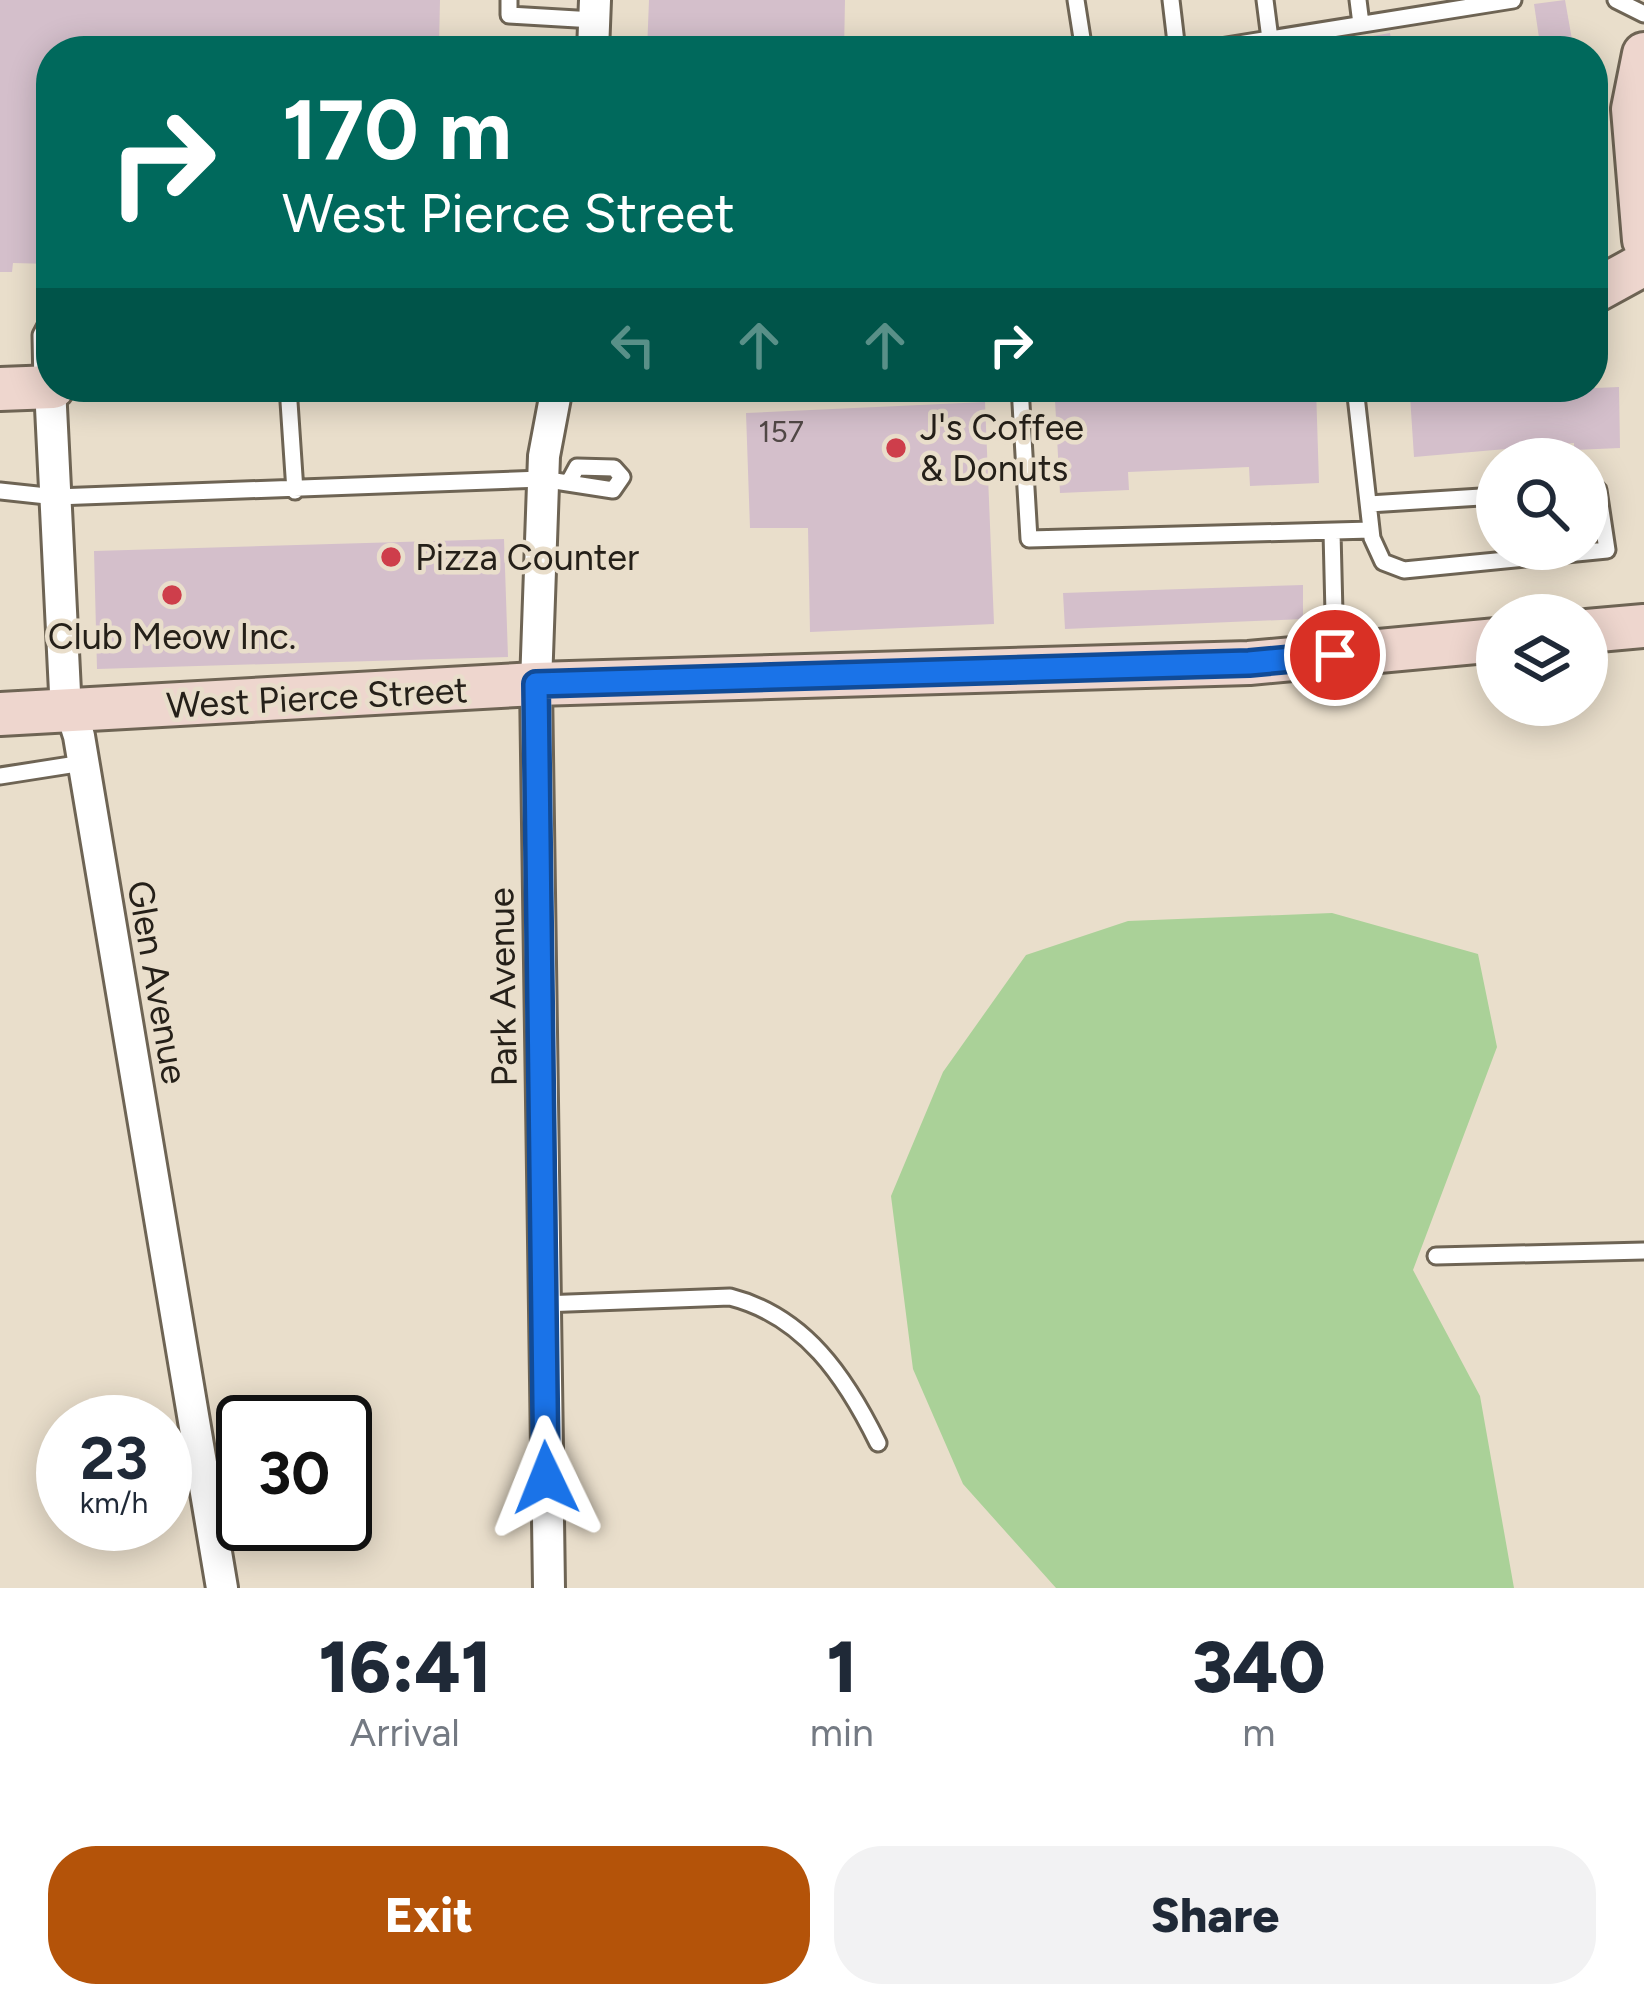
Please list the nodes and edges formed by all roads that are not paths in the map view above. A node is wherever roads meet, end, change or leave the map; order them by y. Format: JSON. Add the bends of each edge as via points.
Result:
{"nodes":[{"id":1,"x":509,"y":0,"type":"edge"},
{"id":2,"x":1076,"y":0,"type":"edge"},
{"id":3,"x":1171,"y":0,"type":"edge"},
{"id":4,"x":1265,"y":0,"type":"edge"},
{"id":5,"x":1358,"y":0,"type":"edge"},
{"id":6,"x":1513,"y":0,"type":"edge"},
{"id":7,"x":1616,"y":0,"type":"edge"},
{"id":8,"x":1454,"y":5,"type":"edge"},
{"id":9,"x":1644,"y":14,"type":"edge"},
{"id":10,"x":594,"y":24,"type":"edge"},
{"id":11,"x":1361,"y":24,"type":"junction"},
{"id":12,"x":1082,"y":36,"type":"edge"},
{"id":13,"x":1175,"y":36,"type":"edge"},
{"id":14,"x":1270,"y":36,"type":"edge"},
{"id":15,"x":1288,"y":36,"type":"edge"},
{"id":16,"x":1644,"y":54,"type":"edge"},
{"id":17,"x":1644,"y":240,"type":"edge"},
{"id":18,"x":1608,"y":259,"type":"edge"},
{"id":19,"x":1644,"y":263,"type":"edge"},
{"id":20,"x":1608,"y":283,"type":"edge"},
{"id":21,"x":39,"y":402,"type":"edge"},
{"id":22,"x":288,"y":402,"type":"edge"},
{"id":23,"x":557,"y":402,"type":"edge"},
{"id":24,"x":1021,"y":402,"type":"edge"},
{"id":25,"x":1357,"y":402,"type":"edge"},
{"id":26,"x":556,"y":480,"type":"junction"},
{"id":27,"x":296,"y":490,"type":"junction"},
{"id":28,"x":0,"y":491,"type":"edge"},
{"id":29,"x":56,"y":497,"type":"junction"},
{"id":30,"x":1476,"y":497,"type":"edge"},
{"id":31,"x":1369,"y":504,"type":"junction"},
{"id":32,"x":1371,"y":530,"type":"junction"},
{"id":33,"x":1332,"y":532,"type":"junction"},
{"id":34,"x":1476,"y":563,"type":"edge"},
{"id":35,"x":1644,"y":626,"type":"edge"},
{"id":36,"x":1608,"y":630,"type":"edge"},
{"id":37,"x":1476,"y":642,"type":"edge"},
{"id":38,"x":1335,"y":655,"type":"junction"},
{"id":39,"x":536,"y":684,"type":"junction"},
{"id":40,"x":71,"y":711,"type":"junction"},
{"id":41,"x":0,"y":714,"type":"edge"},
{"id":42,"x":83,"y":763,"type":"junction"},
{"id":43,"x":0,"y":776,"type":"edge"},
{"id":44,"x":1644,"y":1251,"type":"edge"},
{"id":45,"x":1436,"y":1256,"type":"dead end"},
{"id":46,"x":542,"y":1304,"type":"junction"},
{"id":47,"x":878,"y":1444,"type":"dead end"},
{"id":48,"x":222,"y":1588,"type":"edge"},
{"id":49,"x":549,"y":1588,"type":"edge"}],
"edges":[{"from":1,"to":10,"type":"lane","via":[[509,15]]},
{"from":2,"to":12,"type":"lane"},
{"from":3,"to":13,"type":"lane"},
{"from":4,"to":14,"type":"lane"},
{"from":5,"to":11,"type":"lane"},
{"from":6,"to":8,"type":"lane"},
{"from":7,"to":9,"type":"lane"},
{"from":8,"to":11,"type":"lane"},
{"from":11,"to":15,"type":"lane"},
{"from":16,"to":17,"type":"main road","via":[[1633,123]]},
{"from":18,"to":19,"type":"main road"},
{"from":19,"to":20,"type":"main road"},
{"from":21,"to":29,"type":"street","name":"Glen Avenue"},
{"from":22,"to":27,"type":"lane"},
{"from":23,"to":26,"type":"street","name":"Park Avenue"},
{"from":24,"to":33,"type":"lane","via":[[1029,539]]},
{"from":25,"to":31,"type":"lane"},
{"from":26,"to":27,"type":"lane"},
{"from":26,"to":39,"type":"street","name":"Park Avenue"},
{"from":27,"to":29,"type":"lane"},
{"from":28,"to":29,"type":"lane"},
{"from":29,"to":40,"type":"street","name":"Glen Avenue"},
{"from":30,"to":31,"type":"lane"},
{"from":31,"to":32,"type":"lane"},
{"from":32,"to":33,"type":"lane"},
{"from":32,"to":34,"type":"lane","via":[[1383,562],[1404,570]]},
{"from":33,"to":38,"type":"lane"},
{"from":35,"to":36,"type":"main road"},
{"from":37,"to":38,"type":"main road","name":"West Pierce Street"},
{"from":38,"to":39,"type":"main road","name":"West Pierce Street"},
{"from":39,"to":40,"type":"main road","name":"West Pierce Street"},
{"from":39,"to":46,"type":"street","name":"Park Avenue"},
{"from":40,"to":41,"type":"main road","name":"West Pierce Street"},
{"from":40,"to":42,"type":"street","name":"Glen Avenue"},
{"from":42,"to":43,"type":"lane"},
{"from":42,"to":48,"type":"street","name":"Glen Avenue"},
{"from":44,"to":45,"type":"lane"},
{"from":46,"to":47,"type":"lane","via":[[730,1297],[753,1303],[820,1349]]},
{"from":46,"to":49,"type":"street","name":"Park Avenue"}]}
